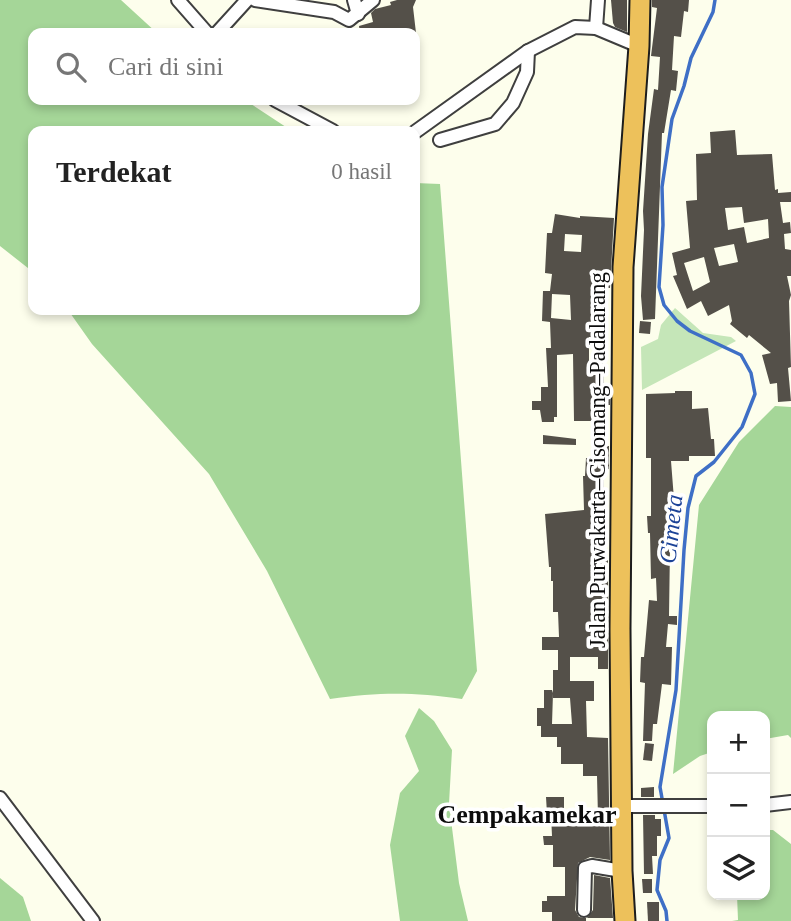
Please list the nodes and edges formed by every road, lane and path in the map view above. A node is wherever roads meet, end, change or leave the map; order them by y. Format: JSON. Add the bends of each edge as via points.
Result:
{"nodes":[{"id":1,"x":178,"y":0,"type":"edge"},
{"id":2,"x":247,"y":0,"type":"edge"},
{"id":3,"x":255,"y":0,"type":"edge"},
{"id":4,"x":354,"y":0,"type":"edge"},
{"id":5,"x":373,"y":0,"type":"edge"},
{"id":6,"x":598,"y":0,"type":"edge"},
{"id":7,"x":640,"y":0,"type":"edge"},
{"id":8,"x":358,"y":14,"type":"junction"},
{"id":9,"x":202,"y":28,"type":"edge"},
{"id":10,"x":222,"y":28,"type":"edge"},
{"id":11,"x":596,"y":28,"type":"junction"},
{"id":12,"x":639,"y":46,"type":"junction"},
{"id":13,"x":528,"y":51,"type":"junction"},
{"id":14,"x":284,"y":105,"type":"edge"},
{"id":15,"x":324,"y":126,"type":"edge"},
{"id":16,"x":420,"y":128,"type":"edge"},
{"id":17,"x":440,"y":140,"type":"dead end"},
{"id":18,"x":0,"y":798,"type":"edge"},
{"id":19,"x":791,"y":802,"type":"edge"},
{"id":20,"x":770,"y":804,"type":"edge"},
{"id":21,"x":622,"y":806,"type":"junction"},
{"id":22,"x":707,"y":806,"type":"edge"},
{"id":23,"x":622,"y":871,"type":"junction"},
{"id":24,"x":584,"y":910,"type":"dead end"},
{"id":25,"x":93,"y":921,"type":"edge"},
{"id":26,"x":625,"y":921,"type":"edge"}],
"edges":[{"from":1,"to":9,"type":"street"},
{"from":2,"to":10,"type":"street"},
{"from":3,"to":8,"type":"street","via":[[334,12],[349,20]]},
{"from":4,"to":8,"type":"street"},
{"from":5,"to":8,"type":"street"},
{"from":6,"to":11,"type":"street"},
{"from":7,"to":12,"type":"highway","name":"Jalan Purwakarta–Cisomang–Padalarang"},
{"from":11,"to":12,"type":"street"},
{"from":11,"to":13,"type":"street","via":[[575,27]]},
{"from":12,"to":21,"type":"highway","name":"Jalan Purwakarta–Cisomang–Padalarang","via":[[623,267]]},
{"from":13,"to":16,"type":"street"},
{"from":13,"to":17,"type":"street","via":[[527,72],[513,103],[495,124]]},
{"from":14,"to":15,"type":"street"},
{"from":18,"to":25,"type":"street"},
{"from":19,"to":20,"type":"street"},
{"from":21,"to":22,"type":"street"},
{"from":21,"to":23,"type":"highway","name":"Jalan Purwakarta–Cisomang–Padalarang"},
{"from":23,"to":24,"type":"street","via":[[585,867]]},
{"from":23,"to":26,"type":"highway","name":"Jalan Purwakarta–Cisomang–Padalarang"}]}
